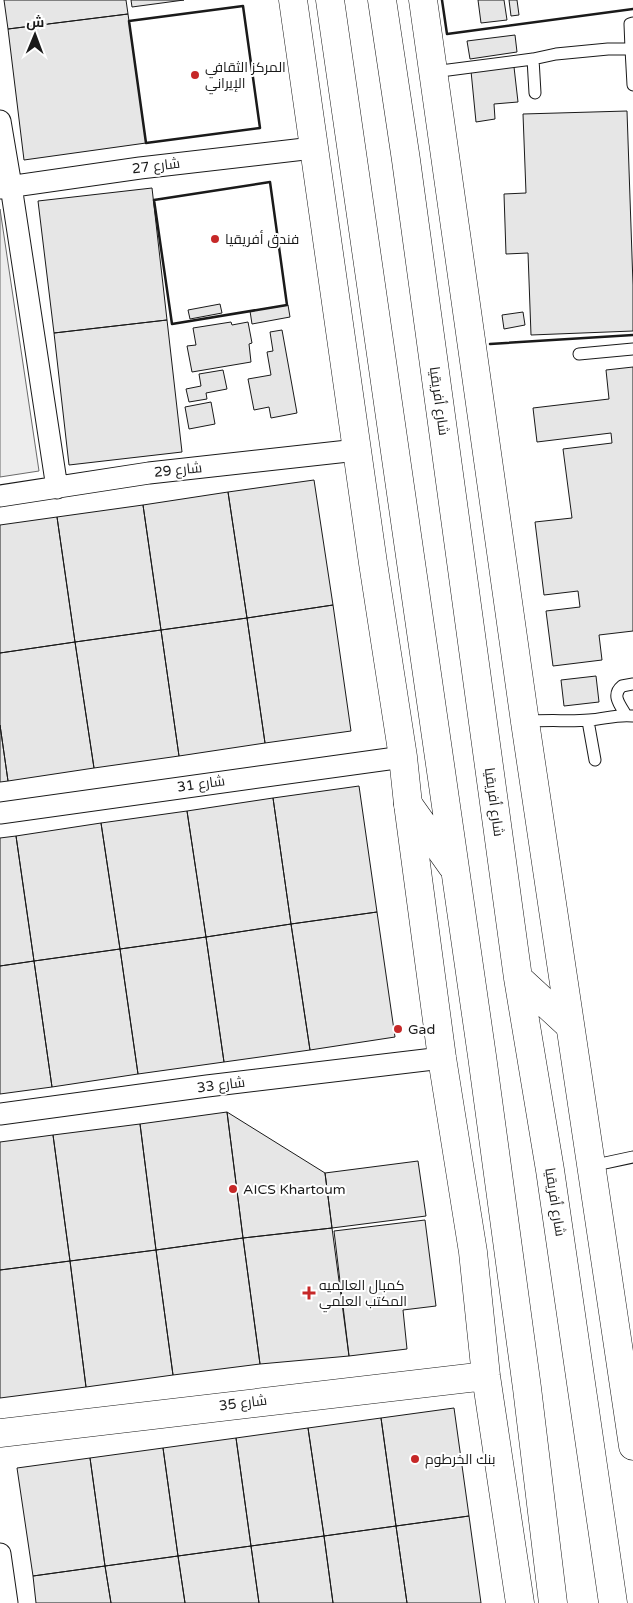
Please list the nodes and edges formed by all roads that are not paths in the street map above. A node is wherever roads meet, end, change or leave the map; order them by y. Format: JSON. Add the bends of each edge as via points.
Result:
{"nodes":[{"id":1,"x":293,"y":0,"type":"edge"},
{"id":2,"x":330,"y":0,"type":"edge"},
{"id":3,"x":382,"y":0,"type":"edge"},
{"id":4,"x":423,"y":0,"type":"edge"},
{"id":5,"x":633,"y":23,"type":"edge"},
{"id":6,"x":632,"y":48,"type":"junction"},
{"id":7,"x":534,"y":59,"type":"junction"},
{"id":8,"x":434,"y":72,"type":"junction"},
{"id":9,"x":633,"y":85,"type":"edge"},
{"id":10,"x":535,"y":93,"type":"dead end"},
{"id":11,"x":0,"y":121,"type":"edge"},
{"id":12,"x":313,"y":148,"type":"junction"},
{"id":13,"x":6,"y":187,"type":"edge"},
{"id":14,"x":633,"y":349,"type":"edge"},
{"id":15,"x":579,"y":354,"type":"dead end"},
{"id":16,"x":357,"y":450,"type":"junction"},
{"id":17,"x":57,"y":488,"type":"junction"},
{"id":18,"x":0,"y":496,"type":"edge"},
{"id":19,"x":633,"y":684,"type":"edge"},
{"id":20,"x":629,"y":715,"type":"edge"},
{"id":21,"x":588,"y":721,"type":"junction"},
{"id":22,"x":525,"y":722,"type":"junction"},
{"id":23,"x":403,"y":757,"type":"junction"},
{"id":24,"x":595,"y":760,"type":"dead end"},
{"id":25,"x":408,"y":804,"type":"junction"},
{"id":26,"x":0,"y":814,"type":"edge"},
{"id":27,"x":455,"y":869,"type":"junction"},
{"id":28,"x":518,"y":978,"type":"junction"},
{"id":29,"x":569,"y":1025,"type":"junction"},
{"id":30,"x":442,"y":1058,"type":"junction"},
{"id":31,"x":0,"y":1114,"type":"edge"},
{"id":32,"x":633,"y":1157,"type":"edge"},
{"id":33,"x":591,"y":1166,"type":"junction"},
{"id":34,"x":486,"y":1376,"type":"junction"},
{"id":35,"x":0,"y":1433,"type":"edge"},
{"id":36,"x":633,"y":1446,"type":"edge"},
{"id":37,"x":0,"y":1554,"type":"edge"},
{"id":38,"x":7,"y":1603,"type":"edge"},
{"id":39,"x":520,"y":1603,"type":"edge"},
{"id":40,"x":553,"y":1603,"type":"edge"},
{"id":41,"x":613,"y":1603,"type":"edge"}],
"edges":[{"from":1,"to":12,"type":"main road"},
{"from":2,"to":27,"type":"main road"},
{"from":3,"to":28,"type":"main road","name":"شارع أفريقيا"},
{"from":4,"to":8,"type":"main road"},
{"from":5,"to":6,"type":"lane","via":[[630,24]]},
{"from":6,"to":7,"type":"lane","via":[[556,54]]},
{"from":6,"to":9,"type":"lane"},
{"from":7,"to":8,"type":"lane"},
{"from":7,"to":10,"type":"lane"},
{"from":8,"to":22,"type":"main road"},
{"from":11,"to":13,"type":"street"},
{"from":12,"to":13,"type":"street","name":"شارع 27"},
{"from":12,"to":16,"type":"main road"},
{"from":13,"to":17,"type":"street"},
{"from":14,"to":15,"type":"lane"},
{"from":16,"to":17,"type":"street","name":"شارع 29"},
{"from":16,"to":23,"type":"main road"},
{"from":17,"to":18,"type":"street","name":"شارع 29"},
{"from":19,"to":20,"type":"lane","via":[[622,686],[616,694]]},
{"from":20,"to":21,"type":"lane"},
{"from":21,"to":22,"type":"lane"},
{"from":21,"to":24,"type":"lane"},
{"from":22,"to":29,"type":"main road"},
{"from":23,"to":25,"type":"main road"},
{"from":23,"to":26,"type":"street","name":"شارع 31"},
{"from":25,"to":27,"type":"main road"},
{"from":25,"to":30,"type":"main road"},
{"from":27,"to":40,"type":"main road","via":[[527,1388]]},
{"from":28,"to":29,"type":"main road"},
{"from":28,"to":41,"type":"main road","name":"شارع أفريقيا","via":[[553,1189]]},
{"from":29,"to":33,"type":"main road"},
{"from":30,"to":31,"type":"street","name":"شارع 33"},
{"from":30,"to":34,"type":"main road","via":[[473,1252]]},
{"from":32,"to":33,"type":"lane"},
{"from":33,"to":36,"type":"main road"},
{"from":34,"to":35,"type":"main road","name":"شارع 35"},
{"from":34,"to":39,"type":"main road"},
{"from":37,"to":38,"type":"street"}]}
